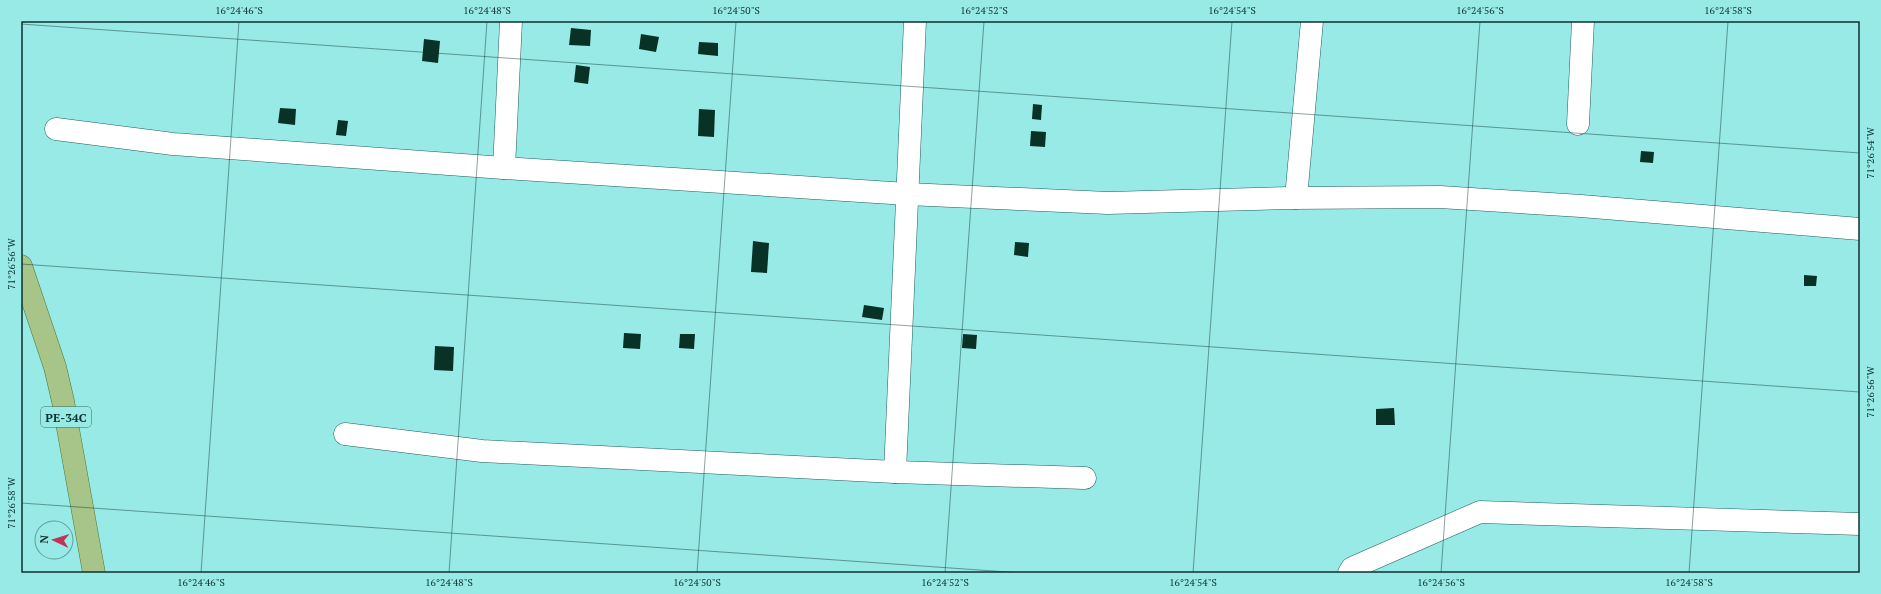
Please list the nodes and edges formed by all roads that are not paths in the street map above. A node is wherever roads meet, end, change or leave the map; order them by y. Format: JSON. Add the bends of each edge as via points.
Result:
{"nodes":[{"id":1,"x":511,"y":21,"type":"edge"},
{"id":2,"x":915,"y":21,"type":"edge"},
{"id":3,"x":1312,"y":21,"type":"edge"},
{"id":4,"x":1583,"y":21,"type":"edge"},
{"id":5,"x":1578,"y":124,"type":"dead end"},
{"id":6,"x":56,"y":129,"type":"dead end"},
{"id":7,"x":504,"y":168,"type":"junction"},
{"id":8,"x":907,"y":194,"type":"junction"},
{"id":9,"x":1296,"y":198,"type":"junction"},
{"id":10,"x":1860,"y":229,"type":"edge"},
{"id":11,"x":21,"y":266,"type":"edge"},
{"id":12,"x":346,"y":434,"type":"dead end"},
{"id":13,"x":895,"y":472,"type":"junction"},
{"id":14,"x":1085,"y":478,"type":"dead end"},
{"id":15,"x":1860,"y":524,"type":"edge"},
{"id":16,"x":94,"y":573,"type":"edge"},
{"id":17,"x":1349,"y":573,"type":"edge"}],
"edges":[{"from":1,"to":7,"type":"street"},
{"from":2,"to":8,"type":"street"},
{"from":3,"to":9,"type":"street"},
{"from":4,"to":5,"type":"street"},
{"from":6,"to":7,"type":"street","via":[[173,144]]},
{"from":7,"to":8,"type":"street"},
{"from":8,"to":9,"type":"street","via":[[1108,203]]},
{"from":8,"to":13,"type":"street"},
{"from":9,"to":10,"type":"street","via":[[1440,197]]},
{"from":11,"to":16,"type":"main road","number":"PE-34C","via":[[63,402]]},
{"from":12,"to":13,"type":"street","via":[[482,451]]},
{"from":13,"to":14,"type":"street"},
{"from":15,"to":17,"type":"street","via":[[1480,512],[1352,568]]}]}
